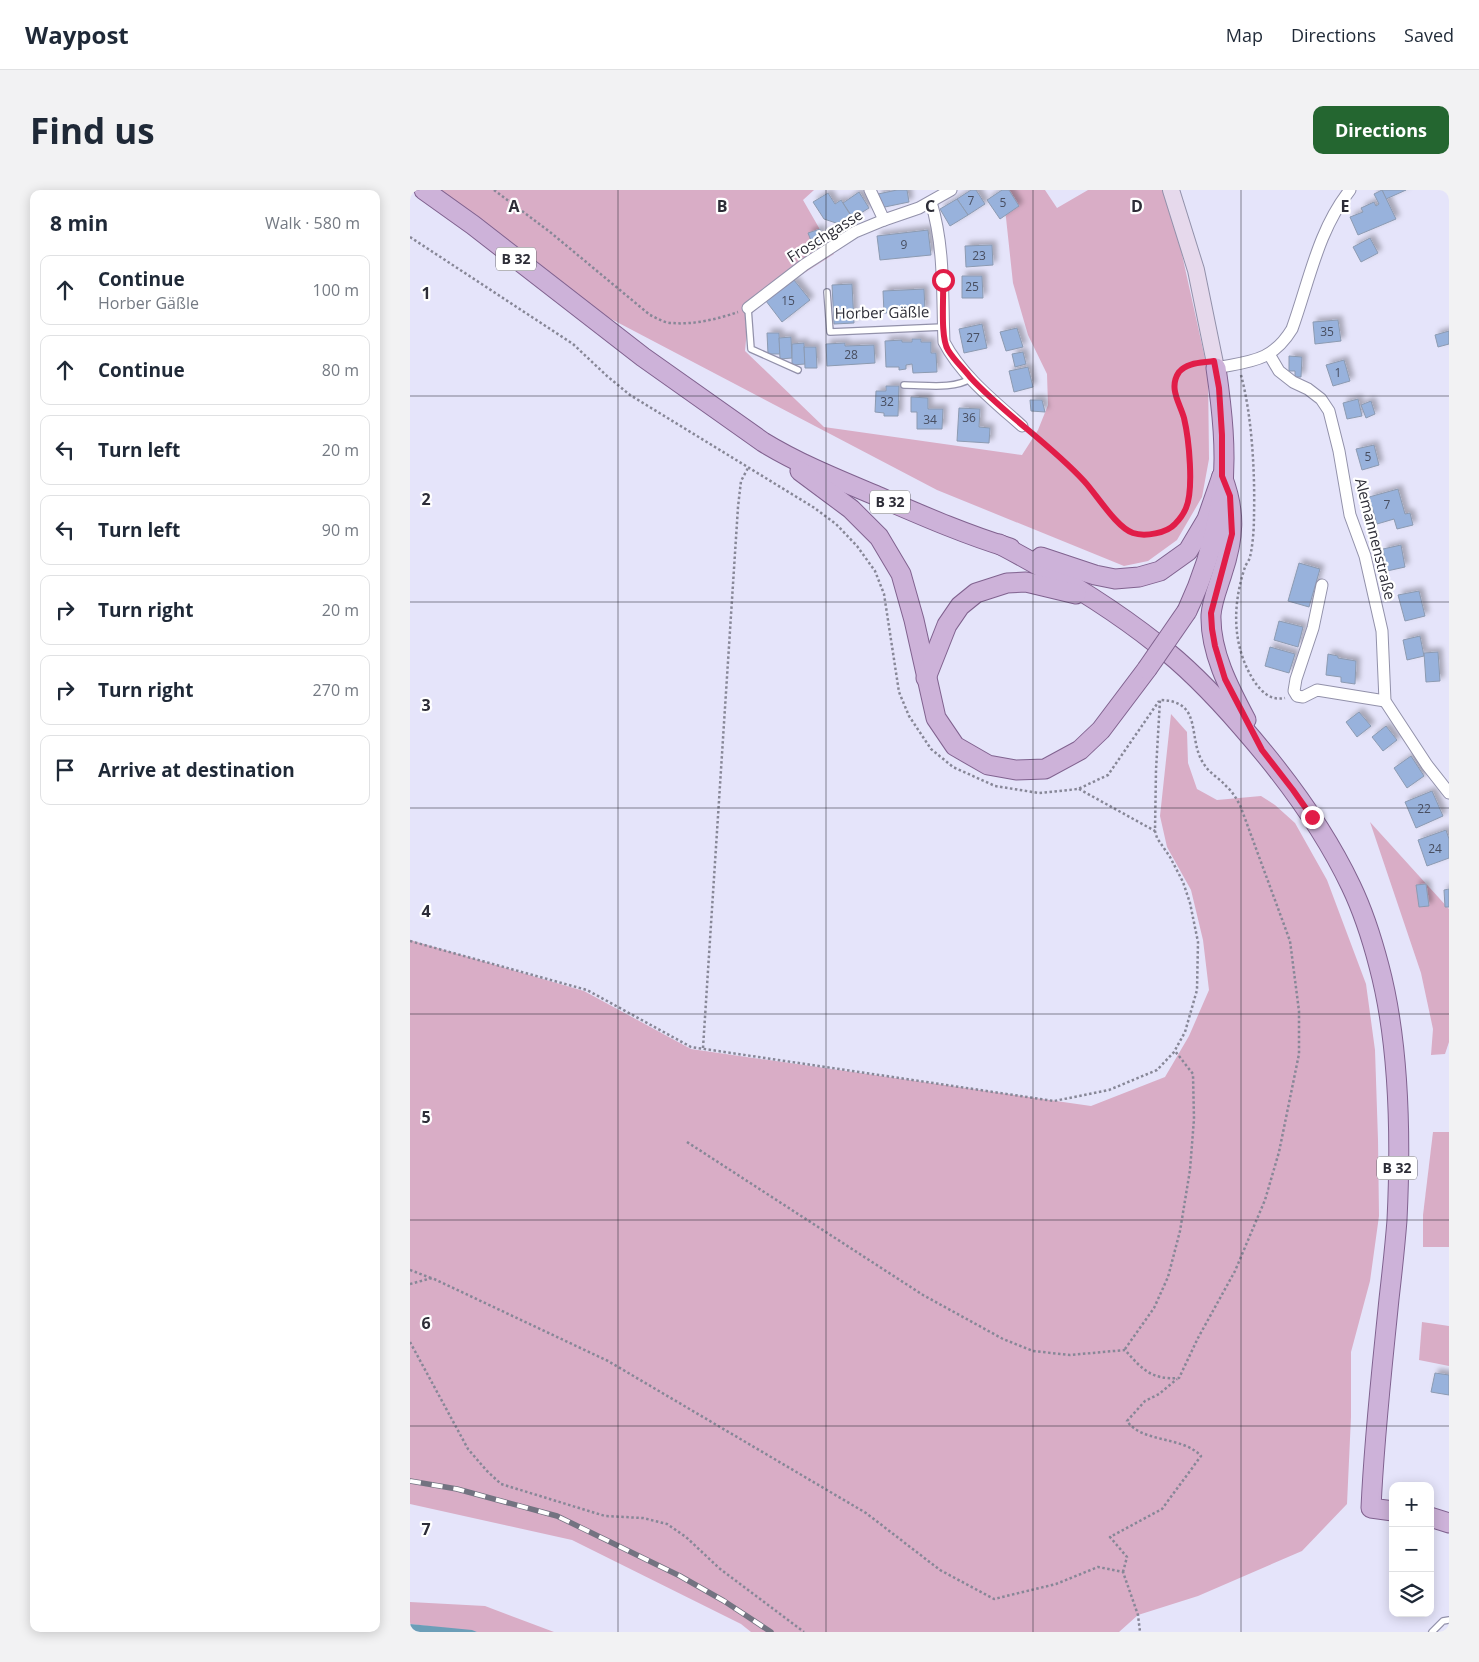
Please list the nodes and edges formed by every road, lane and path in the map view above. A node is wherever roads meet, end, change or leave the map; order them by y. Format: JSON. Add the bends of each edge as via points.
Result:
{"nodes":[{"id":1,"x":424,"y":190,"type":"edge"},
{"id":2,"x":494,"y":190,"type":"edge"},
{"id":3,"x":870,"y":190,"type":"edge"},
{"id":4,"x":951,"y":190,"type":"edge"},
{"id":5,"x":1171,"y":190,"type":"edge"},
{"id":6,"x":1350,"y":190,"type":"edge"},
{"id":7,"x":931,"y":202,"type":"junction"},
{"id":8,"x":884,"y":220,"type":"junction"},
{"id":9,"x":410,"y":237,"type":"edge"},
{"id":10,"x":827,"y":292,"type":"dead end"},
{"id":11,"x":748,"y":308,"type":"junction"},
{"id":12,"x":944,"y":327,"type":"junction"},
{"id":13,"x":1269,"y":354,"type":"junction"},
{"id":14,"x":1238,"y":363,"type":"junction"},
{"id":15,"x":1215,"y":365,"type":"junction"},
{"id":16,"x":798,"y":370,"type":"dead end"},
{"id":17,"x":972,"y":378,"type":"junction"},
{"id":18,"x":904,"y":385,"type":"dead end"},
{"id":19,"x":1022,"y":426,"type":"joint"},
{"id":20,"x":783,"y":454,"type":"junction"},
{"id":21,"x":1222,"y":476,"type":"junction"},
{"id":22,"x":999,"y":544,"type":"junction"},
{"id":23,"x":1322,"y":585,"type":"dead end"},
{"id":24,"x":1091,"y":598,"type":"junction"},
{"id":25,"x":926,"y":678,"type":"junction"},
{"id":26,"x":1279,"y":700,"type":"dead end"},
{"id":27,"x":1385,"y":701,"type":"junction"},
{"id":28,"x":1262,"y":750,"type":"junction"},
{"id":29,"x":1078,"y":789,"type":"dead end"},
{"id":30,"x":1449,"y":793,"type":"edge"},
{"id":31,"x":1155,"y":831,"type":"junction"},
{"id":32,"x":410,"y":941,"type":"edge"},
{"id":33,"x":703,"y":1048,"type":"junction"},
{"id":34,"x":1174,"y":1052,"type":"junction"},
{"id":35,"x":687,"y":1142,"type":"dead end"},
{"id":36,"x":410,"y":1270,"type":"edge"},
{"id":37,"x":432,"y":1278,"type":"junction"},
{"id":38,"x":410,"y":1284,"type":"edge"},
{"id":39,"x":410,"y":1342,"type":"edge"},
{"id":40,"x":1125,"y":1350,"type":"junction"},
{"id":41,"x":1179,"y":1378,"type":"junction"},
{"id":42,"x":1389,"y":1510,"type":"edge"},
{"id":43,"x":1434,"y":1518,"type":"edge"},
{"id":44,"x":1449,"y":1523,"type":"edge"},
{"id":45,"x":1123,"y":1572,"type":"junction"},
{"id":46,"x":1449,"y":1620,"type":"edge"},
{"id":47,"x":804,"y":1632,"type":"edge"},
{"id":48,"x":1140,"y":1632,"type":"edge"},
{"id":49,"x":1432,"y":1632,"type":"edge"}],
"edges":[{"from":1,"to":20,"type":"main road","number":"B 32","via":[[643,357]]},
{"from":2,"to":11,"type":"path","via":[[650,315],[662,321],[709,320]]},
{"from":3,"to":8,"type":"street"},
{"from":4,"to":7,"type":"street","name":"Froschgasse"},
{"from":5,"to":15,"type":"main road","via":[[1196,270]]},
{"from":6,"to":13,"type":"street","via":[[1324,234],[1292,329],[1284,343]]},
{"from":7,"to":8,"type":"street","name":"Froschgasse"},
{"from":7,"to":12,"type":"street","name":"Horber Gäßle","via":[[941,252]]},
{"from":8,"to":11,"type":"street","name":"Froschgasse","via":[[855,232],[804,265]]},
{"from":9,"to":33,"type":"path","via":[[573,344],[630,395],[748,468],[738,506]]},
{"from":10,"to":12,"type":"lane","name":"Horber Gäßle","via":[[830,332]]},
{"from":11,"to":16,"type":"lane","via":[[751,349]]},
{"from":12,"to":17,"type":"street","name":"Horber Gäßle","via":[[944,342]]},
{"from":13,"to":14,"type":"street"},
{"from":13,"to":27,"type":"street","name":"Alemannenstraße","via":[[1279,371],[1321,399],[1329,411],[1350,515],[1365,556],[1382,631]]},
{"from":14,"to":15,"type":"street"},
{"from":14,"to":26,"type":"path","via":[[1245,389],[1252,445],[1254,516],[1250,558],[1237,600],[1235,622],[1238,645],[1249,671],[1267,697]]},
{"from":15,"to":19,"type":"path","via":[[1187,365],[1180,371],[1174,387],[1188,439],[1190,486],[1186,508],[1174,526],[1153,535],[1132,533],[1119,523],[1063,459]]},
{"from":15,"to":21,"type":"main road","via":[[1222,435]]},
{"from":17,"to":18,"type":"lane","via":[[952,386]]},
{"from":17,"to":19,"type":"street","name":"Horber Gäßle"},
{"from":20,"to":22,"type":"main road","number":"B 32","via":[[947,526]]},
{"from":20,"to":25,"type":"main road","via":[[786,461],[851,510],[879,537],[900,574]]},
{"from":21,"to":22,"type":"main road","via":[[1207,518],[1188,551],[1160,571],[1115,579]]},
{"from":21,"to":25,"type":"main road","bridge":true,"via":[[1215,530],[1187,611],[1101,730],[1080,750],[1045,769],[1016,770],[988,765],[955,746],[936,718]]},
{"from":21,"to":28,"type":"main road","via":[[1230,496],[1232,534],[1211,613],[1212,629],[1225,679]]},
{"from":22,"to":24,"type":"main road","number":"B 32"},
{"from":23,"to":27,"type":"street","via":[[1294,692],[1303,697],[1318,690]]},
{"from":24,"to":25,"type":"main road","via":[[1026,582],[1007,583],[976,593],[960,606],[947,625]]},
{"from":24,"to":28,"type":"main road","number":"B 32","via":[[1155,642],[1186,668]]},
{"from":27,"to":30,"type":"street"},
{"from":28,"to":42,"type":"main road","number":"B 32","via":[[1312,817],[1351,886],[1379,965],[1392,1030],[1397,1102],[1397,1219],[1371,1508]]},
{"from":29,"to":31,"type":"path"},
{"from":31,"to":34,"type":"path","via":[[1183,882],[1198,942],[1197,990],[1185,1032]]},
{"from":31,"to":41,"type":"path","via":[[1160,700],[1169,700],[1187,710],[1192,720],[1195,744],[1206,767],[1232,792],[1240,805],[1290,941],[1299,1011],[1299,1054],[1280,1152],[1235,1271]]},
{"from":32,"to":33,"type":"path","via":[[587,990],[691,1047]]},
{"from":33,"to":34,"type":"path","via":[[1054,1101],[1109,1090],[1157,1070]]},
{"from":34,"to":40,"type":"path","via":[[1176,1050],[1193,1074],[1190,1170],[1180,1231],[1168,1277],[1154,1308]]},
{"from":35,"to":40,"type":"path","via":[[923,1295],[1003,1339],[1033,1351],[1070,1355]]},
{"from":36,"to":37,"type":"path"},
{"from":37,"to":38,"type":"path"},
{"from":37,"to":45,"type":"path","via":[[608,1361],[866,1513],[940,1570],[994,1599],[1056,1584],[1098,1567]]},
{"from":39,"to":47,"type":"path","via":[[468,1449],[501,1484],[605,1516],[643,1518],[667,1524]]},
{"from":40,"to":41,"type":"path","via":[[1143,1369],[1164,1379]]},
{"from":41,"to":45,"type":"path","via":[[1145,1401],[1127,1421],[1144,1433],[1195,1449],[1201,1456],[1162,1509],[1110,1537],[1127,1557]]},
{"from":43,"to":44,"type":"main road"},
{"from":45,"to":48,"type":"path"},
{"from":46,"to":49,"type":"lane"}]}
